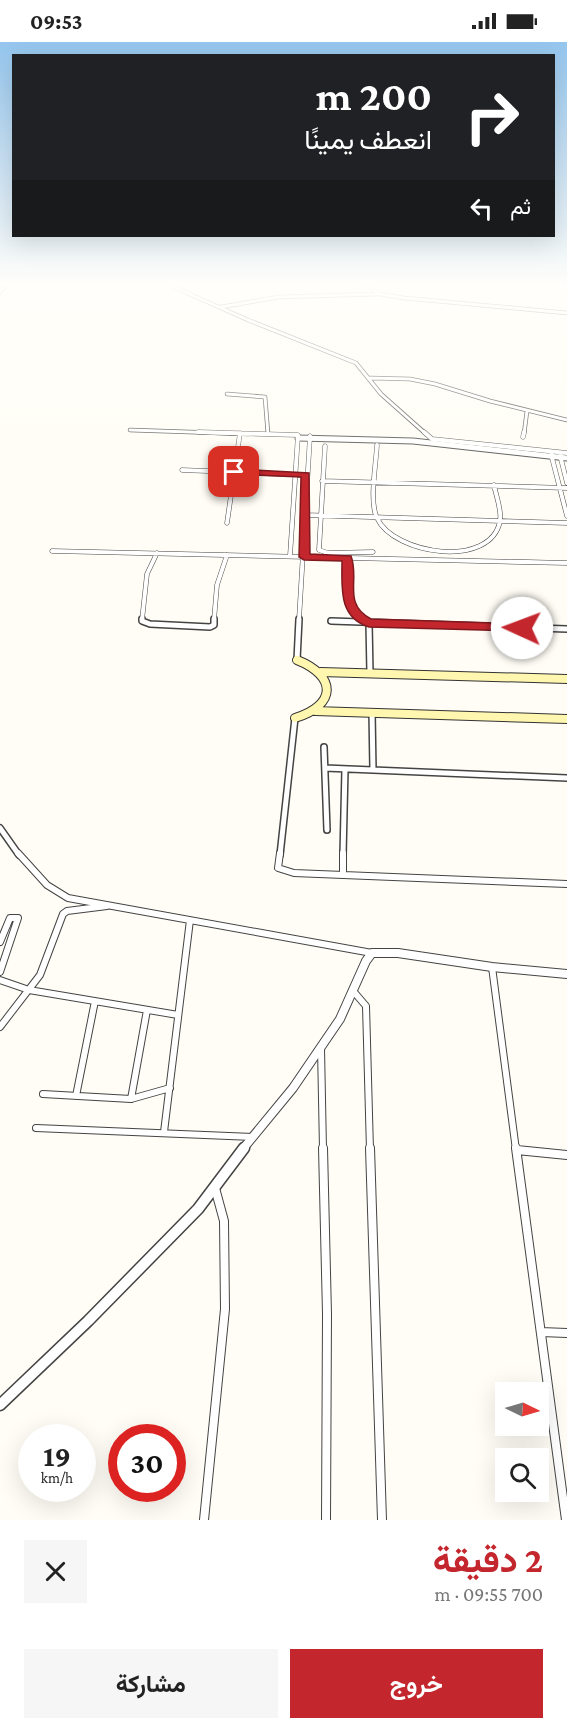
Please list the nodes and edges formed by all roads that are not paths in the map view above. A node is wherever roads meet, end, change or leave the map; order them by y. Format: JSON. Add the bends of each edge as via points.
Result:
{"nodes":[{"id":1,"x":333,"y":353,"type":"edge"},
{"id":2,"x":370,"y":378,"type":"junction"},
{"id":3,"x":227,"y":394,"type":"dead end"},
{"id":4,"x":527,"y":411,"type":"junction"},
{"id":5,"x":567,"y":420,"type":"edge"},
{"id":6,"x":130,"y":430,"type":"dead end"},
{"id":7,"x":240,"y":434,"type":"junction"},
{"id":8,"x":268,"y":434,"type":"junction"},
{"id":9,"x":298,"y":436,"type":"junction"},
{"id":10,"x":310,"y":437,"type":"junction"},
{"id":11,"x":523,"y":437,"type":"dead end"},
{"id":12,"x":376,"y":445,"type":"dead end"},
{"id":13,"x":325,"y":446,"type":"dead end"},
{"id":14,"x":551,"y":455,"type":"junction"},
{"id":15,"x":567,"y":455,"type":"edge"},
{"id":16,"x":560,"y":456,"type":"junction"},
{"id":17,"x":182,"y":470,"type":"dead end"},
{"id":18,"x":234,"y":472,"type":"junction"},
{"id":19,"x":295,"y":474,"type":"junction"},
{"id":20,"x":306,"y":475,"type":"junction"},
{"id":21,"x":322,"y":481,"type":"junction"},
{"id":22,"x":376,"y":482,"type":"junction"},
{"id":23,"x":567,"y":483,"type":"edge"},
{"id":24,"x":494,"y":485,"type":"junction"},
{"id":25,"x":560,"y":487,"type":"junction"},
{"id":26,"x":567,"y":488,"type":"edge"},
{"id":27,"x":305,"y":515,"type":"junction"},
{"id":28,"x":320,"y":516,"type":"junction"},
{"id":29,"x":567,"y":516,"type":"edge"},
{"id":30,"x":377,"y":517,"type":"junction"},
{"id":31,"x":500,"y":521,"type":"junction"},
{"id":32,"x":227,"y":523,"type":"dead end"},
{"id":33,"x":567,"y":523,"type":"edge"},
{"id":34,"x":52,"y":551,"type":"dead end"},
{"id":35,"x":373,"y":552,"type":"dead end"},
{"id":36,"x":157,"y":553,"type":"junction"},
{"id":37,"x":226,"y":555,"type":"junction"},
{"id":38,"x":290,"y":556,"type":"junction"},
{"id":39,"x":304,"y":557,"type":"junction"},
{"id":40,"x":347,"y":558,"type":"junction"},
{"id":41,"x":567,"y":564,"type":"edge"},
{"id":42,"x":331,"y":621,"type":"dead end"},
{"id":43,"x":369,"y":623,"type":"junction"},
{"id":44,"x":567,"y":629,"type":"edge"},
{"id":45,"x":297,"y":660,"type":"joint"},
{"id":46,"x":321,"y":672,"type":"junction"},
{"id":47,"x":370,"y":673,"type":"junction"},
{"id":48,"x":567,"y":679,"type":"edge"},
{"id":49,"x":315,"y":711,"type":"junction"},
{"id":50,"x":372,"y":712,"type":"junction"},
{"id":51,"x":295,"y":718,"type":"joint"},
{"id":52,"x":567,"y":719,"type":"edge"},
{"id":53,"x":324,"y":747,"type":"dead end"},
{"id":54,"x":325,"y":768,"type":"junction"},
{"id":55,"x":345,"y":769,"type":"junction"},
{"id":56,"x":373,"y":770,"type":"junction"},
{"id":57,"x":567,"y":778,"type":"edge"},
{"id":58,"x":0,"y":828,"type":"edge"},
{"id":59,"x":327,"y":830,"type":"dead end"},
{"id":60,"x":7,"y":837,"type":"junction"},
{"id":61,"x":0,"y":842,"type":"edge"},
{"id":62,"x":343,"y":875,"type":"junction"},
{"id":63,"x":567,"y":884,"type":"edge"},
{"id":64,"x":109,"y":906,"type":"junction"},
{"id":65,"x":190,"y":920,"type":"junction"},
{"id":66,"x":0,"y":942,"type":"edge"},
{"id":67,"x":372,"y":953,"type":"junction"},
{"id":68,"x":492,"y":967,"type":"junction"},
{"id":69,"x":0,"y":972,"type":"edge"},
{"id":70,"x":567,"y":974,"type":"edge"},
{"id":71,"x":0,"y":980,"type":"edge"},
{"id":72,"x":29,"y":990,"type":"junction"},
{"id":73,"x":354,"y":992,"type":"junction"},
{"id":74,"x":95,"y":1001,"type":"junction"},
{"id":75,"x":147,"y":1010,"type":"junction"},
{"id":76,"x":178,"y":1015,"type":"junction"},
{"id":77,"x":0,"y":1027,"type":"edge"},
{"id":78,"x":321,"y":1046,"type":"junction"},
{"id":79,"x":170,"y":1088,"type":"junction"},
{"id":80,"x":43,"y":1094,"type":"dead end"},
{"id":81,"x":76,"y":1096,"type":"junction"},
{"id":82,"x":131,"y":1099,"type":"junction"},
{"id":83,"x":36,"y":1128,"type":"dead end"},
{"id":84,"x":164,"y":1132,"type":"junction"},
{"id":85,"x":253,"y":1137,"type":"junction"},
{"id":86,"x":517,"y":1150,"type":"junction"},
{"id":87,"x":567,"y":1155,"type":"edge"},
{"id":88,"x":215,"y":1186,"type":"junction"},
{"id":89,"x":541,"y":1332,"type":"junction"},
{"id":90,"x":567,"y":1333,"type":"edge"},
{"id":91,"x":0,"y":1405,"type":"edge"},
{"id":92,"x":204,"y":1520,"type":"edge"},
{"id":93,"x":326,"y":1520,"type":"edge"},
{"id":94,"x":382,"y":1520,"type":"edge"},
{"id":95,"x":566,"y":1520,"type":"edge"}],
"edges":[{"from":1,"to":2,"type":"street","via":[[364,369]]},
{"from":2,"to":4,"type":"street","via":[[435,384]]},
{"from":2,"to":15,"type":"street","via":[[381,394],[432,439]]},
{"from":3,"to":8,"type":"street","via":[[264,396]]},
{"from":4,"to":5,"type":"street"},
{"from":4,"to":11,"type":"street"},
{"from":6,"to":7,"type":"street"},
{"from":7,"to":8,"type":"street"},
{"from":7,"to":18,"type":"street"},
{"from":8,"to":9,"type":"street"},
{"from":9,"to":10,"type":"street"},
{"from":9,"to":19,"type":"street"},
{"from":10,"to":14,"type":"street","via":[[413,441]]},
{"from":10,"to":20,"type":"street"},
{"from":12,"to":22,"type":"street"},
{"from":13,"to":21,"type":"street"},
{"from":14,"to":16,"type":"street"},
{"from":14,"to":25,"type":"street"},
{"from":15,"to":16,"type":"street"},
{"from":16,"to":23,"type":"street"},
{"from":17,"to":18,"type":"street"},
{"from":18,"to":19,"type":"street"},
{"from":18,"to":32,"type":"street"},
{"from":19,"to":20,"type":"street"},
{"from":19,"to":38,"type":"street"},
{"from":20,"to":27,"type":"street"},
{"from":21,"to":22,"type":"street"},
{"from":21,"to":28,"type":"street"},
{"from":22,"to":24,"type":"street"},
{"from":22,"to":30,"type":"street"},
{"from":24,"to":25,"type":"street"},
{"from":24,"to":31,"type":"street"},
{"from":25,"to":26,"type":"street"},
{"from":25,"to":29,"type":"street"},
{"from":27,"to":28,"type":"street"},
{"from":27,"to":39,"type":"street"},
{"from":28,"to":30,"type":"street"},
{"from":28,"to":35,"type":"street","via":[[319,550]]},
{"from":30,"to":31,"type":"street"},
{"from":30,"to":31,"type":"street","via":[[392,537],[436,552],[479,545],[496,531]]},
{"from":31,"to":33,"type":"street"},
{"from":34,"to":36,"type":"street"},
{"from":36,"to":37,"type":"street"},
{"from":36,"to":37,"type":"street","via":[[147,574],[142,621],[210,627],[214,625],[216,585]]},
{"from":37,"to":38,"type":"street"},
{"from":38,"to":39,"type":"street"},
{"from":39,"to":40,"type":"street"},
{"from":39,"to":45,"type":"street"},
{"from":40,"to":41,"type":"street"},
{"from":40,"to":43,"type":"street","via":[[348,602],[355,614]]},
{"from":42,"to":43,"type":"street"},
{"from":43,"to":44,"type":"street"},
{"from":43,"to":47,"type":"street"},
{"from":45,"to":46,"type":"main road"},
{"from":46,"to":47,"type":"main road"},
{"from":46,"to":49,"type":"main road","via":[[328,694]]},
{"from":47,"to":48,"type":"main road"},
{"from":49,"to":50,"type":"main road"},
{"from":49,"to":51,"type":"main road"},
{"from":50,"to":52,"type":"main road"},
{"from":50,"to":56,"type":"street"},
{"from":51,"to":62,"type":"street","via":[[277,865],[288,873]]},
{"from":53,"to":54,"type":"street"},
{"from":54,"to":55,"type":"street"},
{"from":54,"to":59,"type":"street"},
{"from":55,"to":56,"type":"street"},
{"from":55,"to":62,"type":"street"},
{"from":56,"to":57,"type":"street"},
{"from":58,"to":60,"type":"street"},
{"from":60,"to":61,"type":"street"},
{"from":60,"to":64,"type":"street","via":[[52,891]]},
{"from":62,"to":63,"type":"street"},
{"from":64,"to":65,"type":"street"},
{"from":64,"to":72,"type":"street","via":[[63,914],[44,968]]},
{"from":65,"to":67,"type":"street"},
{"from":65,"to":76,"type":"street"},
{"from":66,"to":69,"type":"street","via":[[7,922],[18,918]]},
{"from":67,"to":68,"type":"street","via":[[398,952]]},
{"from":67,"to":73,"type":"street"},
{"from":68,"to":70,"type":"street"},
{"from":68,"to":86,"type":"street"},
{"from":71,"to":72,"type":"street"},
{"from":72,"to":74,"type":"street"},
{"from":72,"to":77,"type":"street"},
{"from":73,"to":78,"type":"street"},
{"from":73,"to":94,"type":"street","via":[[366,1006]]},
{"from":74,"to":75,"type":"street"},
{"from":74,"to":81,"type":"street"},
{"from":75,"to":76,"type":"street"},
{"from":75,"to":82,"type":"street"},
{"from":76,"to":79,"type":"street"},
{"from":78,"to":85,"type":"street"},
{"from":78,"to":93,"type":"street","via":[[327,1314]]},
{"from":79,"to":82,"type":"street"},
{"from":79,"to":84,"type":"street"},
{"from":80,"to":81,"type":"street"},
{"from":81,"to":82,"type":"street"},
{"from":83,"to":84,"type":"street"},
{"from":84,"to":85,"type":"street"},
{"from":85,"to":88,"type":"street"},
{"from":86,"to":87,"type":"street"},
{"from":86,"to":89,"type":"street"},
{"from":88,"to":91,"type":"street","via":[[183,1225]]},
{"from":88,"to":92,"type":"street","via":[[224,1221],[225,1309]]},
{"from":89,"to":90,"type":"street"},
{"from":89,"to":95,"type":"street"}]}
